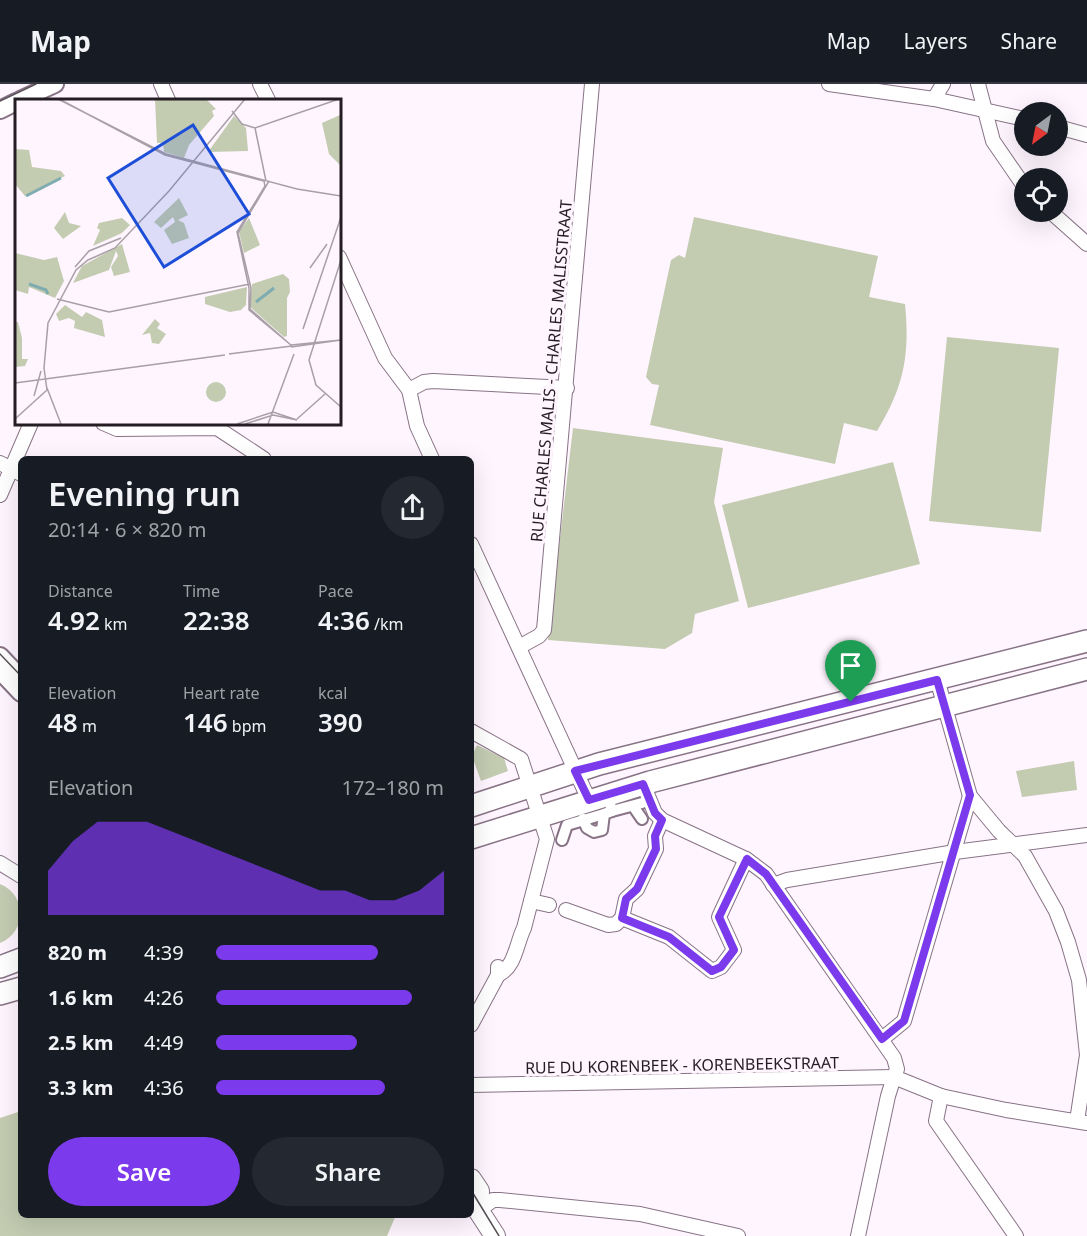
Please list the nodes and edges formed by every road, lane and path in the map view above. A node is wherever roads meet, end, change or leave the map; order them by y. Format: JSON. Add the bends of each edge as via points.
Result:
{"nodes":[{"id":1,"x":55,"y":84,"type":"edge"},
{"id":2,"x":162,"y":84,"type":"edge"},
{"id":3,"x":260,"y":84,"type":"edge"},
{"id":4,"x":592,"y":84,"type":"edge"},
{"id":5,"x":829,"y":84,"type":"edge"},
{"id":6,"x":943,"y":84,"type":"edge"},
{"id":7,"x":978,"y":84,"type":"edge"},
{"id":8,"x":22,"y":99,"type":"edge"},
{"id":9,"x":168,"y":99,"type":"edge"},
{"id":10,"x":268,"y":99,"type":"edge"},
{"id":11,"x":934,"y":99,"type":"junction"},
{"id":12,"x":15,"y":102,"type":"edge"},
{"id":13,"x":985,"y":109,"type":"junction"},
{"id":14,"x":0,"y":110,"type":"edge"},
{"id":15,"x":1014,"y":116,"type":"edge"},
{"id":16,"x":1068,"y":130,"type":"edge"},
{"id":17,"x":1087,"y":135,"type":"edge"},
{"id":18,"x":1014,"y":173,"type":"edge"},
{"id":19,"x":1062,"y":222,"type":"edge"},
{"id":20,"x":1087,"y":244,"type":"edge"},
{"id":21,"x":340,"y":259,"type":"edge"},
{"id":22,"x":567,"y":388,"type":"junction"},
{"id":23,"x":409,"y":390,"type":"junction"},
{"id":24,"x":31,"y":424,"type":"edge"},
{"id":25,"x":105,"y":424,"type":"edge"},
{"id":26,"x":259,"y":456,"type":"edge"},
{"id":27,"x":431,"y":456,"type":"edge"},
{"id":28,"x":11,"y":468,"type":"edge"},
{"id":29,"x":0,"y":495,"type":"edge"},
{"id":30,"x":474,"y":550,"type":"edge"},
{"id":31,"x":1087,"y":641,"type":"edge"},
{"id":32,"x":519,"y":647,"type":"junction"},
{"id":33,"x":0,"y":656,"type":"edge"},
{"id":34,"x":1087,"y":669,"type":"edge"},
{"id":35,"x":0,"y":671,"type":"edge"},
{"id":36,"x":18,"y":675,"type":"edge"},
{"id":37,"x":937,"y":680,"type":"junction"},
{"id":38,"x":18,"y":690,"type":"edge"},
{"id":39,"x":944,"y":705,"type":"junction"},
{"id":40,"x":474,"y":733,"type":"edge"},
{"id":41,"x":575,"y":771,"type":"junction"},
{"id":42,"x":531,"y":786,"type":"junction"},
{"id":43,"x":970,"y":795,"type":"junction"},
{"id":44,"x":640,"y":798,"type":"junction"},
{"id":45,"x":474,"y":805,"type":"edge"},
{"id":46,"x":599,"y":810,"type":"junction"},
{"id":47,"x":539,"y":816,"type":"junction"},
{"id":48,"x":642,"y":819,"type":"dead end"},
{"id":49,"x":662,"y":820,"type":"junction"},
{"id":50,"x":1087,"y":835,"type":"edge"},
{"id":51,"x":474,"y":837,"type":"edge"},
{"id":52,"x":562,"y":840,"type":"dead end"},
{"id":53,"x":1012,"y":844,"type":"junction"},
{"id":54,"x":955,"y":852,"type":"junction"},
{"id":55,"x":747,"y":859,"type":"junction"},
{"id":56,"x":0,"y":863,"type":"edge"},
{"id":57,"x":18,"y":874,"type":"edge"},
{"id":58,"x":773,"y":885,"type":"junction"},
{"id":59,"x":531,"y":901,"type":"junction"},
{"id":60,"x":549,"y":905,"type":"dead end"},
{"id":61,"x":566,"y":910,"type":"dead end"},
{"id":62,"x":622,"y":918,"type":"junction"},
{"id":63,"x":18,"y":960,"type":"edge"},
{"id":64,"x":0,"y":966,"type":"edge"},
{"id":65,"x":18,"y":989,"type":"edge"},
{"id":66,"x":0,"y":994,"type":"edge"},
{"id":67,"x":474,"y":1019,"type":"edge"},
{"id":68,"x":882,"y":1039,"type":"junction"},
{"id":69,"x":894,"y":1077,"type":"junction"},
{"id":70,"x":474,"y":1085,"type":"edge"},
{"id":71,"x":941,"y":1096,"type":"junction"},
{"id":72,"x":1082,"y":1122,"type":"edge"},
{"id":73,"x":474,"y":1184,"type":"edge"},
{"id":74,"x":475,"y":1205,"type":"edge"},
{"id":75,"x":495,"y":1236,"type":"edge"},
{"id":76,"x":738,"y":1236,"type":"edge"},
{"id":77,"x":858,"y":1236,"type":"edge"},
{"id":78,"x":1016,"y":1236,"type":"edge"}],
"edges":[{"from":1,"to":8,"type":"street"},
{"from":2,"to":9,"type":"street"},
{"from":3,"to":10,"type":"street"},
{"from":4,"to":22,"type":"street","name":"RUE CHARLES MALIS - CHARLES MALISSTRAAT"},
{"from":5,"to":11,"type":"street"},
{"from":6,"to":11,"type":"street"},
{"from":7,"to":13,"type":"street"},
{"from":11,"to":13,"type":"street"},
{"from":12,"to":14,"type":"street"},
{"from":13,"to":15,"type":"street"},
{"from":13,"to":18,"type":"street","via":[[993,141]]},
{"from":16,"to":17,"type":"street"},
{"from":19,"to":20,"type":"street"},
{"from":21,"to":23,"type":"street","via":[[385,358]]},
{"from":22,"to":23,"type":"street","via":[[433,381]]},
{"from":22,"to":32,"type":"street","name":"RUE CHARLES MALIS - CHARLES MALISSTRAAT","via":[[544,630]]},
{"from":23,"to":27,"type":"street","via":[[417,426]]},
{"from":24,"to":28,"type":"street"},
{"from":25,"to":26,"type":"street","via":[[117,429],[217,428]]},
{"from":28,"to":29,"type":"street"},
{"from":30,"to":32,"type":"street"},
{"from":31,"to":37,"type":"main road"},
{"from":32,"to":41,"type":"street"},
{"from":33,"to":36,"type":"street"},
{"from":34,"to":39,"type":"main road"},
{"from":35,"to":38,"type":"street"},
{"from":37,"to":39,"type":"street"},
{"from":37,"to":41,"type":"main road"},
{"from":39,"to":43,"type":"street"},
{"from":39,"to":44,"type":"main road"},
{"from":40,"to":42,"type":"street","via":[[521,759]]},
{"from":41,"to":42,"type":"main road"},
{"from":41,"to":46,"type":"street"},
{"from":42,"to":45,"type":"main road"},
{"from":42,"to":47,"type":"street"},
{"from":43,"to":53,"type":"street"},
{"from":43,"to":54,"type":"street"},
{"from":44,"to":46,"type":"main road"},
{"from":44,"to":48,"type":"street"},
{"from":44,"to":49,"type":"street"},
{"from":46,"to":47,"type":"main road"},
{"from":46,"to":52,"type":"street","via":[[567,825]]},
{"from":47,"to":51,"type":"main road"},
{"from":47,"to":59,"type":"street","via":[[547,839]]},
{"from":49,"to":55,"type":"street"},
{"from":49,"to":62,"type":"street","via":[[655,836],[656,849],[637,889],[626,899]]},
{"from":50,"to":53,"type":"street"},
{"from":53,"to":54,"type":"street"},
{"from":53,"to":72,"type":"street","via":[[1025,856],[1056,911],[1079,980],[1087,1055]]},
{"from":54,"to":58,"type":"street"},
{"from":54,"to":68,"type":"street","via":[[904,1021]]},
{"from":55,"to":58,"type":"street","via":[[758,865]]},
{"from":55,"to":62,"type":"street","via":[[719,917],[734,950],[712,971],[669,937]]},
{"from":56,"to":57,"type":"street"},
{"from":58,"to":68,"type":"street"},
{"from":59,"to":60,"type":"street"},
{"from":59,"to":67,"type":"street","via":[[519,948],[505,972],[498,975]]},
{"from":61,"to":62,"type":"street","via":[[608,925]]},
{"from":63,"to":64,"type":"main road"},
{"from":65,"to":66,"type":"main road"},
{"from":68,"to":69,"type":"street","via":[[897,1069]]},
{"from":69,"to":70,"type":"street","name":"RUE DU KORENBEEK - KORENBEEKSTRAAT"},
{"from":69,"to":71,"type":"street"},
{"from":69,"to":77,"type":"street"},
{"from":71,"to":72,"type":"street"},
{"from":71,"to":78,"type":"street","via":[[936,1121]]},
{"from":73,"to":74,"type":"main road","via":[[478,1191]]},
{"from":74,"to":75,"type":"main road"},
{"from":74,"to":76,"type":"street","via":[[500,1200],[594,1209],[672,1219]]}]}
